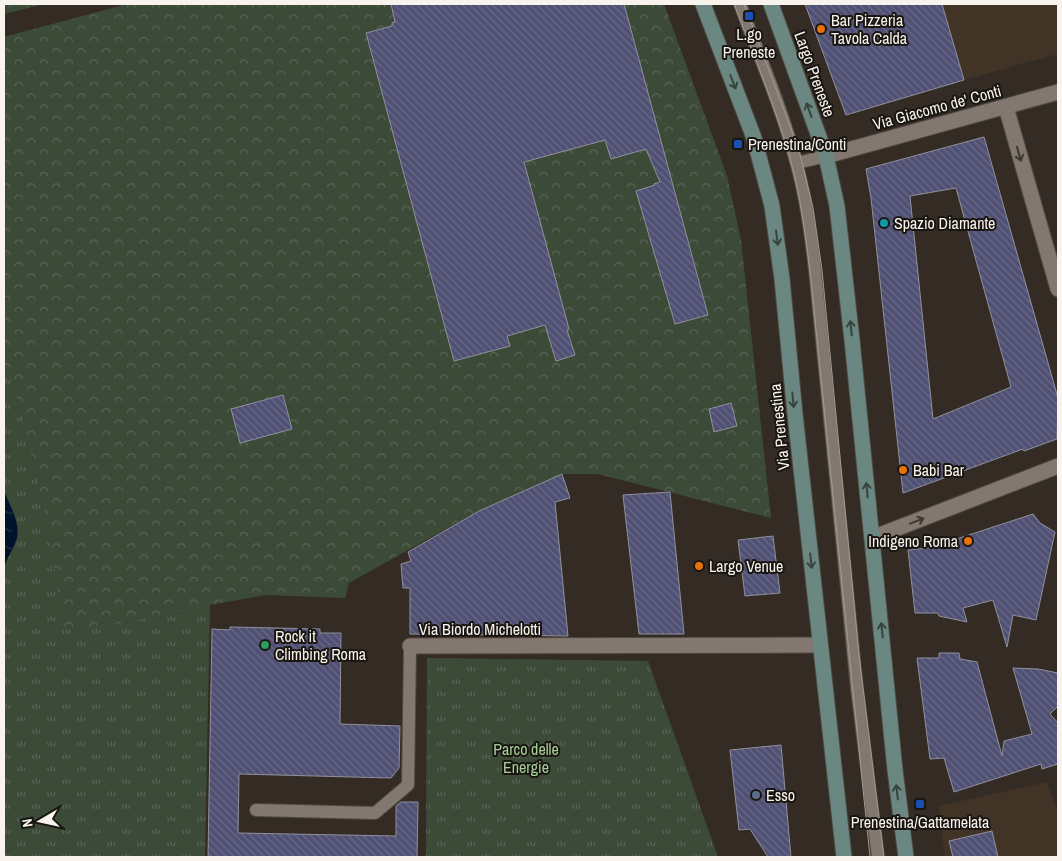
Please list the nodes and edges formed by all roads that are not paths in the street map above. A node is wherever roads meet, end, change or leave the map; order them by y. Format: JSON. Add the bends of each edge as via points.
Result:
{"nodes":[{"id":1,"x":703,"y":4,"type":"edge"},
{"id":2,"x":740,"y":4,"type":"edge"},
{"id":3,"x":771,"y":4,"type":"edge"},
{"id":4,"x":1058,"y":92,"type":"edge"},
{"id":5,"x":1006,"y":107,"type":"junction"},
{"id":6,"x":826,"y":156,"type":"junction"},
{"id":7,"x":797,"y":163,"type":"junction"},
{"id":8,"x":1058,"y":289,"type":"edge"},
{"id":9,"x":1058,"y":466,"type":"edge"},
{"id":10,"x":872,"y":538,"type":"junction"},
{"id":11,"x":410,"y":646,"type":"joint"},
{"id":12,"x":820,"y":646,"type":"junction"},
{"id":13,"x":256,"y":810,"type":"dead end"},
{"id":14,"x":844,"y":857,"type":"edge"},
{"id":15,"x":878,"y":857,"type":"edge"},
{"id":16,"x":906,"y":857,"type":"edge"}],
"edges":[{"from":1,"to":12,"type":"main road","name":"Via Prenestina","one_way":true,"via":[[754,138],[772,206]]},
{"from":2,"to":7,"type":"lane"},
{"from":6,"to":3,"type":"main road","name":"Largo Preneste","one_way":true},
{"from":4,"to":5,"type":"street","name":"Via Giacomo de' Conti"},
{"from":5,"to":6,"type":"street","name":"Via Giacomo de' Conti"},
{"from":5,"to":8,"type":"street","one_way":true},
{"from":6,"to":7,"type":"lane"},
{"from":10,"to":6,"type":"main road","one_way":true,"via":[[841,229]]},
{"from":7,"to":15,"type":"lane","via":[[812,244],[856,689]]},
{"from":10,"to":9,"type":"street","one_way":true},
{"from":16,"to":10,"type":"main road","one_way":true},
{"from":11,"to":12,"type":"street","name":"Via Biordo Michelotti"},
{"from":11,"to":13,"type":"lane","name":"Via Biordo Michelotti","via":[[408,785],[375,813]]},
{"from":12,"to":14,"type":"main road","name":"Via Prenestina"}]}
